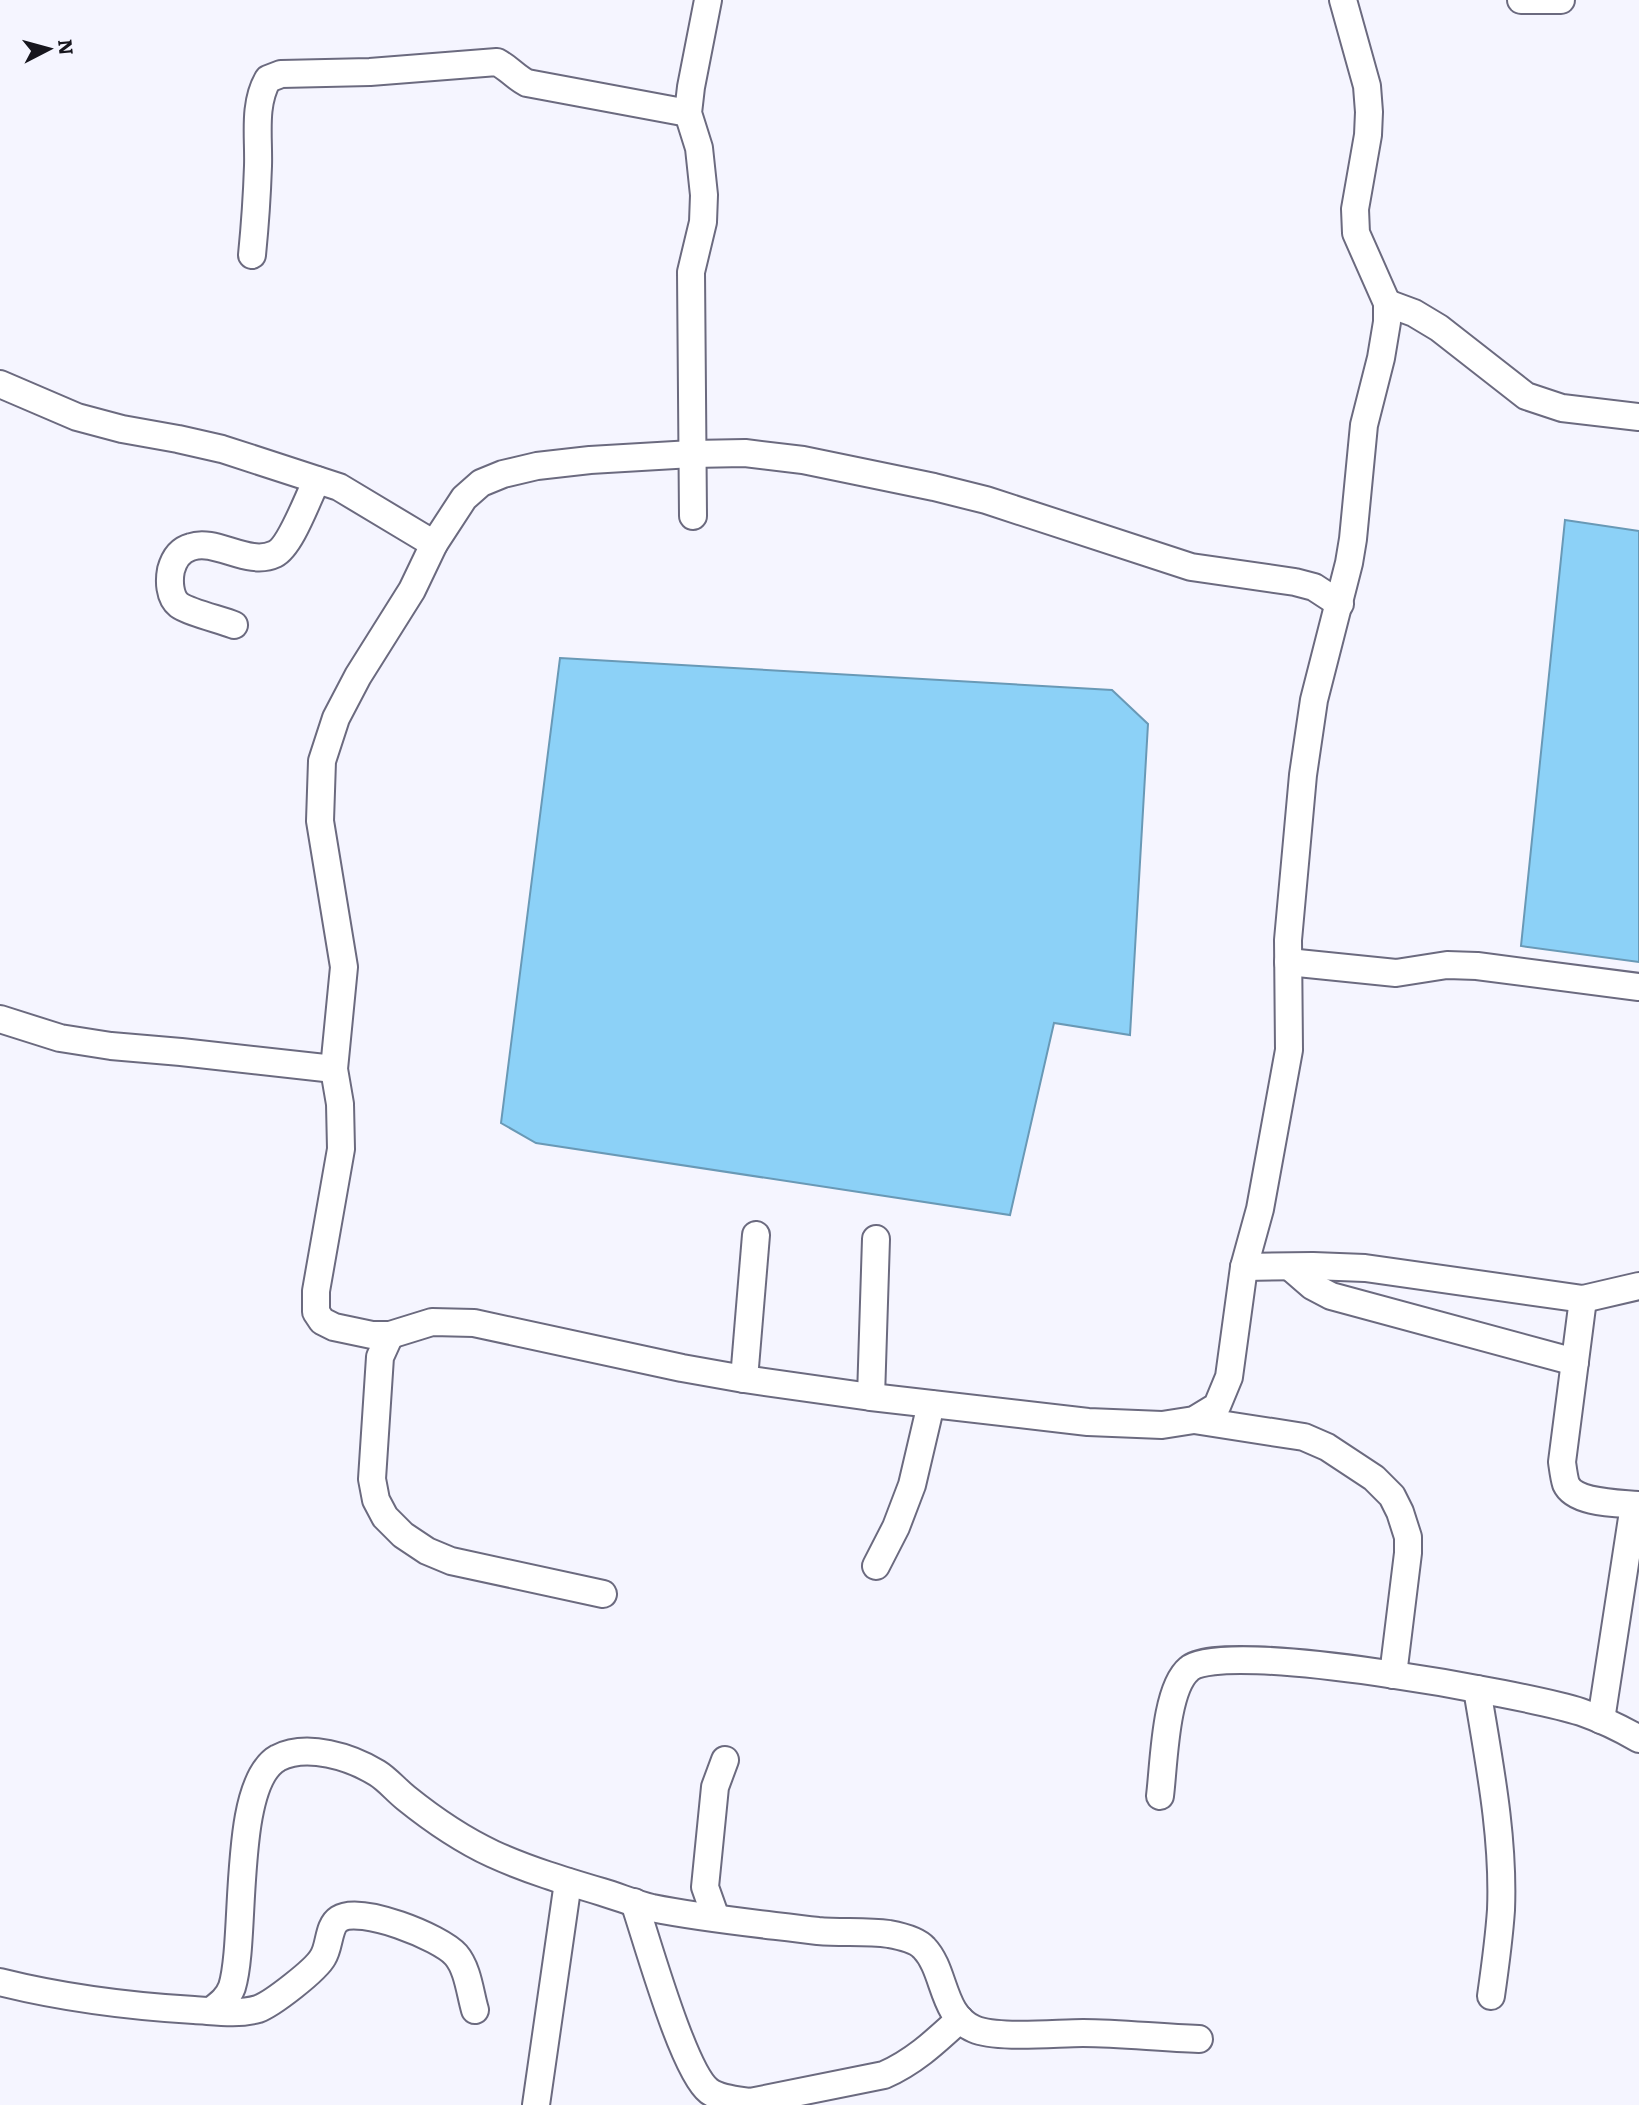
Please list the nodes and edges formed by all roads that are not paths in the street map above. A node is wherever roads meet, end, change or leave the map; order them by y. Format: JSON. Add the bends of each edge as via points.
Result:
{"nodes":[{"id":1,"x":708,"y":0,"type":"edge"},
{"id":2,"x":1343,"y":0,"type":"edge"},
{"id":3,"x":1521,"y":0,"type":"edge"},
{"id":4,"x":1560,"y":0,"type":"edge"},
{"id":5,"x":688,"y":113,"type":"junction"},
{"id":6,"x":252,"y":255,"type":"dead end"},
{"id":7,"x":1387,"y":303,"type":"junction"},
{"id":8,"x":0,"y":384,"type":"edge"},
{"id":9,"x":1639,"y":417,"type":"edge"},
{"id":10,"x":692,"y":454,"type":"junction"},
{"id":11,"x":317,"y":480,"type":"junction"},
{"id":12,"x":693,"y":516,"type":"dead end"},
{"id":13,"x":434,"y":544,"type":"junction"},
{"id":14,"x":1340,"y":604,"type":"junction"},
{"id":15,"x":234,"y":625,"type":"dead end"},
{"id":16,"x":1288,"y":962,"type":"junction"},
{"id":17,"x":1639,"y":987,"type":"edge"},
{"id":18,"x":0,"y":1019,"type":"edge"},
{"id":19,"x":334,"y":1069,"type":"junction"},
{"id":20,"x":756,"y":1235,"type":"dead end"},
{"id":21,"x":876,"y":1239,"type":"dead end"},
{"id":22,"x":1290,"y":1267,"type":"junction"},
{"id":23,"x":1244,"y":1268,"type":"junction"},
{"id":24,"x":1639,"y":1286,"type":"edge"},
{"id":25,"x":1583,"y":1299,"type":"junction"},
{"id":26,"x":390,"y":1335,"type":"junction"},
{"id":27,"x":1575,"y":1362,"type":"junction"},
{"id":28,"x":744,"y":1379,"type":"junction"},
{"id":29,"x":871,"y":1397,"type":"junction"},
{"id":30,"x":931,"y":1404,"type":"junction"},
{"id":31,"x":1194,"y":1420,"type":"junction"},
{"id":32,"x":1636,"y":1505,"type":"edge"},
{"id":33,"x":876,"y":1566,"type":"dead end"},
{"id":34,"x":603,"y":1594,"type":"dead end"},
{"id":35,"x":1393,"y":1675,"type":"junction"},
{"id":36,"x":1477,"y":1689,"type":"junction"},
{"id":37,"x":1601,"y":1720,"type":"junction"},
{"id":38,"x":1639,"y":1739,"type":"edge"},
{"id":39,"x":725,"y":1760,"type":"dead end"},
{"id":40,"x":1160,"y":1796,"type":"dead end"},
{"id":41,"x":568,"y":1882,"type":"junction"},
{"id":42,"x":634,"y":1902,"type":"junction"},
{"id":43,"x":716,"y":1918,"type":"junction"},
{"id":44,"x":0,"y":1983,"type":"edge"},
{"id":45,"x":1491,"y":1996,"type":"dead end"},
{"id":46,"x":475,"y":2010,"type":"dead end"},
{"id":47,"x":211,"y":2011,"type":"junction"},
{"id":48,"x":960,"y":2020,"type":"junction"},
{"id":49,"x":1199,"y":2039,"type":"dead end"},
{"id":50,"x":536,"y":2105,"type":"edge"}],
"edges":[{"from":1,"to":5,"type":"street"},
{"from":2,"to":7,"type":"street","via":[[1367,86],[1369,112],[1355,209],[1356,233]]},
{"from":3,"to":4,"type":"street"},
{"from":5,"to":6,"type":"street","via":[[527,83],[497,62],[281,74],[268,79],[262,89]]},
{"from":5,"to":10,"type":"street","via":[[699,148],[704,195],[703,222],[691,272]]},
{"from":7,"to":9,"type":"street","via":[[1439,328],[1527,396],[1563,408]]},
{"from":7,"to":14,"type":"street","via":[[1381,358],[1364,425],[1353,539]]},
{"from":8,"to":11,"type":"street","via":[[77,417],[222,449]]},
{"from":10,"to":12,"type":"street"},
{"from":10,"to":13,"type":"street","via":[[537,466],[503,474],[464,498]]},
{"from":10,"to":14,"type":"street","via":[[744,453],[803,460],[934,487],[1191,568],[1314,587]]},
{"from":11,"to":13,"type":"street","via":[[363,499]]},
{"from":11,"to":15,"type":"street","via":[[285,546],[275,554],[246,556],[200,545],[178,553],[169,579],[178,605]]},
{"from":13,"to":19,"type":"street","via":[[336,718],[322,761],[320,821],[344,967]]},
{"from":14,"to":16,"type":"street","via":[[1314,700],[1303,775]]},
{"from":16,"to":17,"type":"street","via":[[1396,973],[1447,965],[1477,966]]},
{"from":16,"to":23,"type":"street","via":[[1289,1050],[1260,1209]]},
{"from":18,"to":19,"type":"street","via":[[60,1038],[111,1046]]},
{"from":19,"to":26,"type":"street","via":[[341,1149],[316,1291],[317,1312],[334,1327]]},
{"from":20,"to":28,"type":"street"},
{"from":21,"to":29,"type":"street"},
{"from":22,"to":23,"type":"street"},
{"from":22,"to":25,"type":"street","via":[[1364,1268]]},
{"from":22,"to":27,"type":"street","via":[[1331,1296]]},
{"from":23,"to":31,"type":"street","via":[[1229,1377],[1217,1406]]},
{"from":24,"to":25,"type":"street"},
{"from":25,"to":27,"type":"street"},
{"from":26,"to":28,"type":"street","via":[[432,1322],[474,1323]]},
{"from":26,"to":34,"type":"street","via":[[380,1357],[372,1479],[385,1517],[403,1535],[451,1561]]},
{"from":27,"to":32,"type":"street","via":[[1562,1462],[1566,1483],[1585,1499]]},
{"from":28,"to":29,"type":"street"},
{"from":29,"to":30,"type":"street"},
{"from":30,"to":31,"type":"street","via":[[1088,1422],[1162,1425]]},
{"from":30,"to":33,"type":"street","via":[[912,1485]]},
{"from":31,"to":35,"type":"street","via":[[1304,1437],[1374,1478],[1392,1496],[1408,1537]]},
{"from":32,"to":37,"type":"street"},
{"from":35,"to":36,"type":"street"},
{"from":35,"to":40,"type":"street","via":[[1238,1660],[1206,1661],[1190,1667],[1172,1699]]},
{"from":36,"to":37,"type":"street","via":[[1532,1699]]},
{"from":36,"to":45,"type":"street","via":[[1498,1833],[1501,1908]]},
{"from":37,"to":38,"type":"street"},
{"from":39,"to":43,"type":"street","via":[[715,1787],[705,1887]]},
{"from":41,"to":42,"type":"street"},
{"from":41,"to":47,"type":"street","via":[[489,1852],[408,1800],[377,1773],[315,1751],[278,1759],[264,1770],[254,1791],[232,1988],[225,2001]]},
{"from":41,"to":50,"type":"street"},
{"from":42,"to":43,"type":"street"},
{"from":42,"to":48,"type":"street","via":[[686,2054],[704,2086],[729,2099],[750,2102],[884,2076],[920,2056]]},
{"from":43,"to":48,"type":"street","via":[[889,1934],[915,1942],[929,1955]]},
{"from":44,"to":47,"type":"street","via":[[101,2003]]},
{"from":46,"to":47,"type":"street","via":[[455,1953],[400,1925],[353,1915],[333,1924],[328,1945],[313,1971],[259,2009]]},
{"from":48,"to":49,"type":"street","via":[[975,2030],[1001,2033]]}]}
